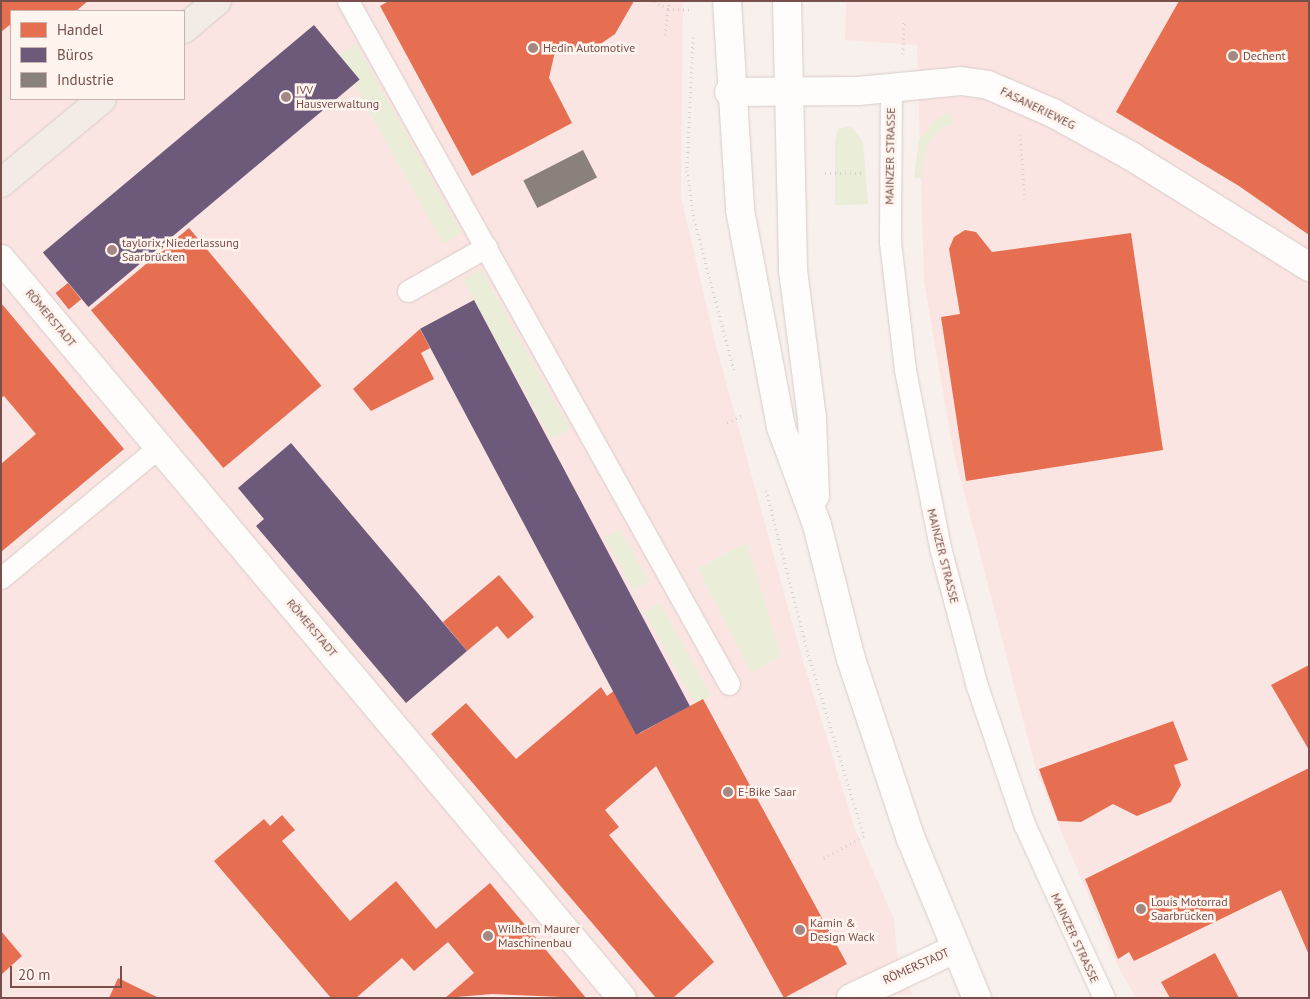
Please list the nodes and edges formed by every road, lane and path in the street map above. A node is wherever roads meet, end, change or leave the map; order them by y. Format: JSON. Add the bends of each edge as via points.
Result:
{"nodes":[{"id":1,"x":217,"y":1,"type":"edge"},
{"id":2,"x":348,"y":1,"type":"edge"},
{"id":3,"x":654,"y":1,"type":"edge"},
{"id":4,"x":669,"y":1,"type":"edge"},
{"id":5,"x":727,"y":1,"type":"edge"},
{"id":6,"x":787,"y":1,"type":"edge"},
{"id":7,"x":668,"y":9,"type":"junction"},
{"id":8,"x":693,"y":10,"type":"dead end"},
{"id":9,"x":904,"y":22,"type":"dead end"},
{"id":10,"x":185,"y":28,"type":"edge"},
{"id":11,"x":665,"y":35,"type":"dead end"},
{"id":12,"x":902,"y":44,"type":"dead end"},
{"id":13,"x":891,"y":89,"type":"junction"},
{"id":14,"x":788,"y":91,"type":"junction"},
{"id":15,"x":729,"y":92,"type":"junction"},
{"id":16,"x":101,"y":100,"type":"edge"},
{"id":17,"x":1020,"y":135,"type":"dead end"},
{"id":18,"x":888,"y":172,"type":"junction"},
{"id":19,"x":824,"y":173,"type":"dead end"},
{"id":20,"x":1,"y":183,"type":"edge"},
{"id":21,"x":1025,"y":199,"type":"dead end"},
{"id":22,"x":486,"y":247,"type":"junction"},
{"id":23,"x":1,"y":259,"type":"edge"},
{"id":24,"x":1309,"y":267,"type":"edge"},
{"id":25,"x":408,"y":291,"type":"dead end"},
{"id":26,"x":745,"y":413,"type":"dead end"},
{"id":27,"x":727,"y":423,"type":"dead end"},
{"id":28,"x":159,"y":447,"type":"junction"},
{"id":29,"x":763,"y":480,"type":"dead end"},
{"id":30,"x":817,"y":525,"type":"junction"},
{"id":31,"x":1,"y":578,"type":"edge"},
{"id":32,"x":729,"y":684,"type":"dead end"},
{"id":33,"x":822,"y":859,"type":"dead end"},
{"id":34,"x":954,"y":949,"type":"junction"},
{"id":35,"x":622,"y":998,"type":"edge"},
{"id":36,"x":850,"y":998,"type":"edge"},
{"id":37,"x":977,"y":998,"type":"edge"},
{"id":38,"x":1104,"y":998,"type":"edge"}],
"edges":[{"from":1,"to":10,"type":"main road"},
{"from":2,"to":22,"type":"lane"},
{"from":3,"to":7,"type":"path"},
{"from":4,"to":7,"type":"path"},
{"from":5,"to":15,"type":"street"},
{"from":6,"to":14,"type":"street"},
{"from":7,"to":8,"type":"path"},
{"from":7,"to":11,"type":"path"},
{"from":9,"to":12,"type":"path"},
{"from":13,"to":14,"type":"street","name":"FASANERIEWEG"},
{"from":13,"to":18,"type":"lane","name":"MAINZER STRASSE"},
{"from":13,"to":24,"type":"street","name":"FASANERIEWEG","via":[[961,81],[988,85],[1012,94],[1131,156]]},
{"from":14,"to":15,"type":"street","name":"FASANERIEWEG"},
{"from":14,"to":30,"type":"street","via":[[794,270],[812,419]]},
{"from":15,"to":30,"type":"street","via":[[740,210],[765,358],[781,427]]},
{"from":16,"to":20,"type":"main road"},
{"from":17,"to":21,"type":"path"},
{"from":18,"to":19,"type":"path"},
{"from":18,"to":38,"type":"lane","name":"MAINZER STRASSE","via":[[890,242],[905,370],[941,551],[978,686],[1024,824]]},
{"from":22,"to":25,"type":"lane"},
{"from":22,"to":32,"type":"lane","via":[[654,557]]},
{"from":23,"to":28,"type":"street","name":"RÖMERSTADT"},
{"from":26,"to":27,"type":"path"},
{"from":28,"to":31,"type":"lane"},
{"from":28,"to":35,"type":"street","name":"RÖMERSTADT"},
{"from":29,"to":33,"type":"path","via":[[807,650],[864,836]]},
{"from":30,"to":34,"type":"street","via":[[851,659],[911,838]]},
{"from":34,"to":36,"type":"street","name":"RÖMERSTADT"},
{"from":34,"to":37,"type":"street"}]}
